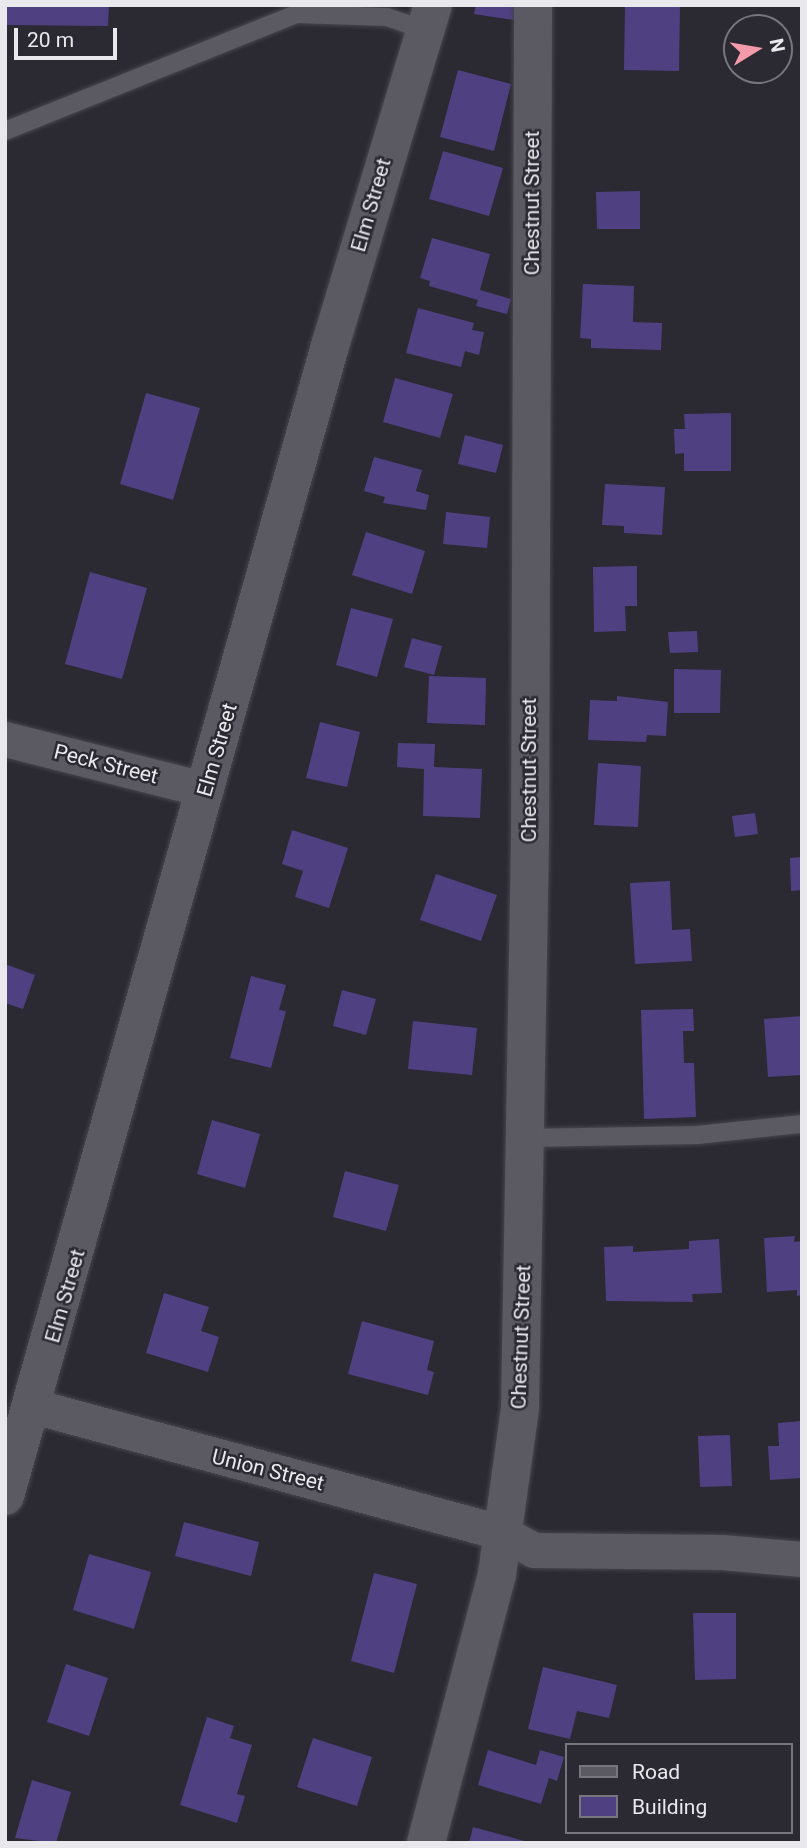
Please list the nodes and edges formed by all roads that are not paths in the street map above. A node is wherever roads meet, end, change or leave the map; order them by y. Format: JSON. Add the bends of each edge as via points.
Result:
{"nodes":[{"id":1,"x":533,"y":5,"type":"edge"},
{"id":2,"x":429,"y":18,"type":"edge"},
{"id":3,"x":5,"y":131,"type":"edge"},
{"id":4,"x":5,"y":739,"type":"edge"},
{"id":5,"x":206,"y":790,"type":"junction"},
{"id":6,"x":802,"y":1124,"type":"edge"},
{"id":7,"x":525,"y":1138,"type":"junction"},
{"id":8,"x":33,"y":1406,"type":"junction"},
{"id":9,"x":5,"y":1496,"type":"edge"},
{"id":10,"x":503,"y":1533,"type":"junction"},
{"id":11,"x":802,"y":1559,"type":"edge"},
{"id":12,"x":426,"y":1843,"type":"edge"}],
"edges":[{"from":1,"to":7,"type":"street","name":"Chestnut Street"},
{"from":2,"to":3,"type":"lane","via":[[296,14]]},
{"from":2,"to":5,"type":"street","name":"Elm Street","via":[[330,346]]},
{"from":4,"to":5,"type":"street","name":"Peck Street"},
{"from":5,"to":8,"type":"street","name":"Elm Street"},
{"from":6,"to":7,"type":"lane","via":[[697,1135]]},
{"from":7,"to":10,"type":"street","name":"Chestnut Street","via":[[520,1408]]},
{"from":8,"to":9,"type":"street","name":"Elm Street"},
{"from":8,"to":10,"type":"street","name":"Union Street"},
{"from":10,"to":11,"type":"street","via":[[534,1550],[722,1552]]},
{"from":10,"to":12,"type":"street","name":"Chestnut Street","via":[[497,1574]]}]}
